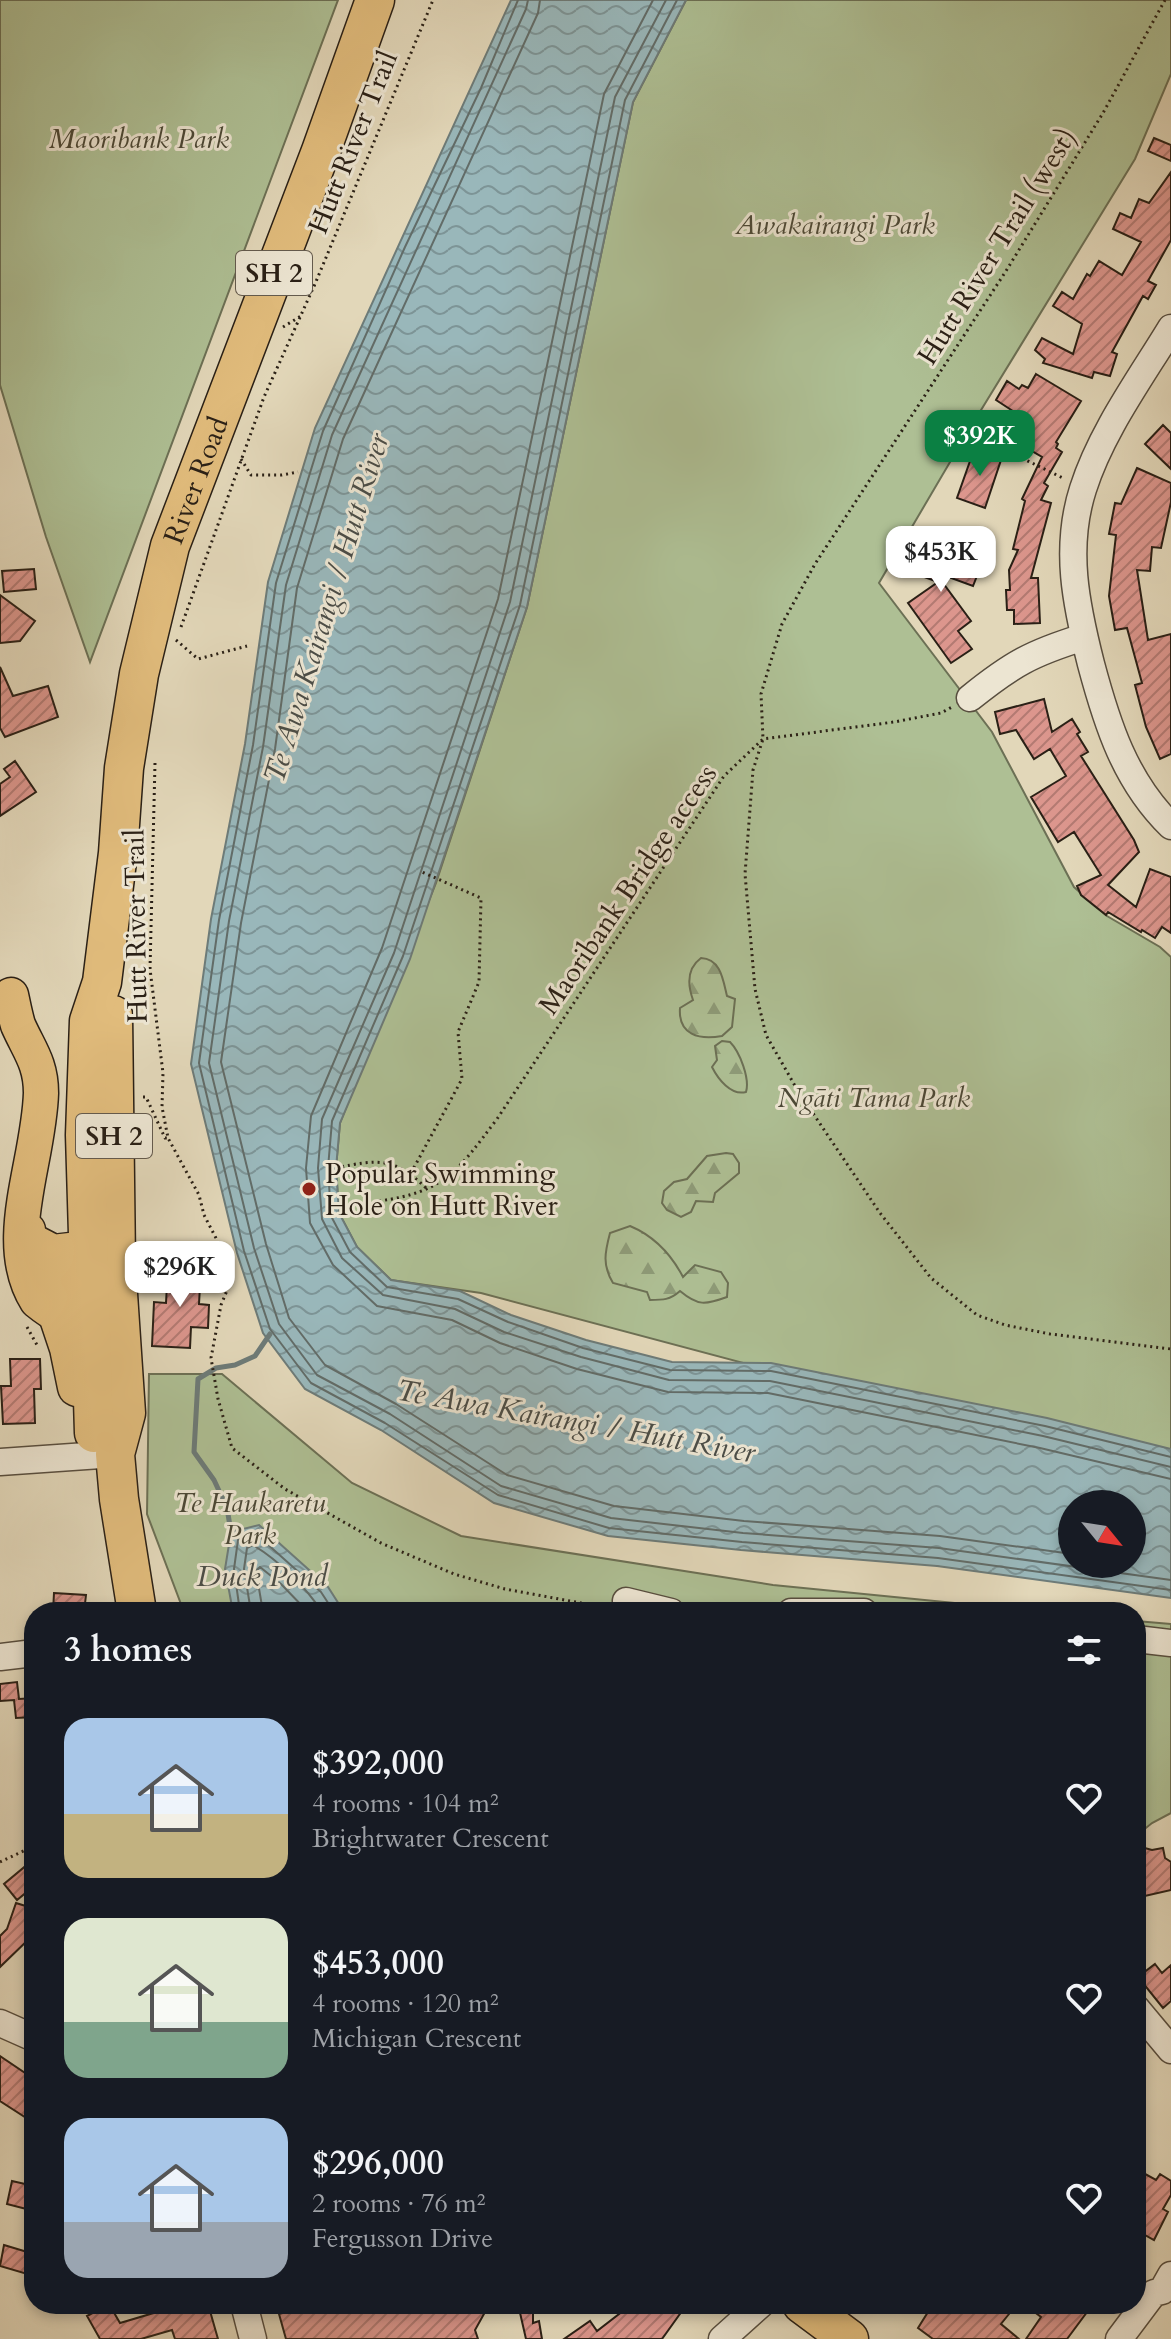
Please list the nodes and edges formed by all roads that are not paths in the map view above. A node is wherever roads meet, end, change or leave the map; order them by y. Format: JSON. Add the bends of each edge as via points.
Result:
{"nodes":[{"id":1,"x":375,"y":0,"type":"edge"},
{"id":2,"x":1171,"y":328,"type":"edge"},
{"id":3,"x":1084,"y":637,"type":"junction"},
{"id":4,"x":970,"y":698,"type":"road end"},
{"id":5,"x":1171,"y":826,"type":"edge"},
{"id":6,"x":102,"y":982,"type":"junction"},
{"id":7,"x":5,"y":988,"type":"edge"},
{"id":8,"x":16,"y":1231,"type":"edge"},
{"id":9,"x":88,"y":1250,"type":"junction"},
{"id":10,"x":96,"y":1310,"type":"junction"},
{"id":11,"x":105,"y":1443,"type":"junction"},
{"id":12,"x":0,"y":1462,"type":"edge"},
{"id":13,"x":626,"y":1601,"type":"dead end"},
{"id":14,"x":135,"y":1602,"type":"edge"},
{"id":15,"x":630,"y":1602,"type":"edge"},
{"id":16,"x":1146,"y":1640,"type":"edge"},
{"id":17,"x":1171,"y":1643,"type":"edge"},
{"id":18,"x":24,"y":1654,"type":"edge"},
{"id":19,"x":0,"y":1657,"type":"edge"},
{"id":20,"x":1146,"y":2020,"type":"edge"},
{"id":21,"x":0,"y":2023,"type":"edge"},
{"id":22,"x":24,"y":2034,"type":"edge"},
{"id":23,"x":1171,"y":2050,"type":"edge"},
{"id":24,"x":1159,"y":2286,"type":"edge"},
{"id":25,"x":1146,"y":2303,"type":"edge"},
{"id":26,"x":247,"y":2314,"type":"edge"},
{"id":27,"x":733,"y":2314,"type":"edge"},
{"id":28,"x":750,"y":2314,"type":"edge"},
{"id":29,"x":816,"y":2314,"type":"edge"},
{"id":30,"x":1138,"y":2314,"type":"edge"},
{"id":31,"x":722,"y":2338,"type":"edge"},
{"id":32,"x":253,"y":2339,"type":"edge"},
{"id":33,"x":849,"y":2339,"type":"edge"},
{"id":34,"x":1119,"y":2339,"type":"edge"}],
"edges":[{"from":1,"to":6,"type":"highway","name":"River Road","number":"SH 2","via":[[170,546],[139,674],[124,768]]},
{"from":2,"to":3,"type":"street","via":[[1109,432],[1083,488],[1072,554]]},
{"from":3,"to":4,"type":"street","via":[[1018,661]]},
{"from":3,"to":5,"type":"street","via":[[1116,746],[1148,803]]},
{"from":6,"to":9,"type":"highway","name":"River Road","number":"SH 2","via":[[88,1036]]},
{"from":6,"to":10,"type":"highway","name":"River Road","number":"SH 2","via":[[113,1016]]},
{"from":7,"to":8,"type":"main road","via":[[32,1014],[50,1045],[59,1096],[53,1136]]},
{"from":8,"to":9,"type":"highway","via":[[53,1254]]},
{"from":8,"to":10,"type":"main road","via":[[42,1269],[76,1289]]},
{"from":9,"to":10,"type":"highway","name":"River Road","number":"SH 2"},
{"from":10,"to":11,"type":"highway","number":"SH 2","via":[[126,1413]]},
{"from":10,"to":11,"type":"highway","via":[[69,1348],[79,1396]]},
{"from":11,"to":12,"type":"street"},
{"from":11,"to":14,"type":"highway","number":"SH 2"},
{"from":13,"to":15,"type":"street"},
{"from":16,"to":17,"type":"street"},
{"from":18,"to":19,"type":"street"},
{"from":20,"to":23,"type":"street"},
{"from":21,"to":22,"type":"street"},
{"from":24,"to":25,"type":"street"},
{"from":26,"to":32,"type":"street"},
{"from":27,"to":31,"type":"street"},
{"from":28,"to":31,"type":"street"},
{"from":29,"to":33,"type":"highway"},
{"from":30,"to":34,"type":"street"}]}
